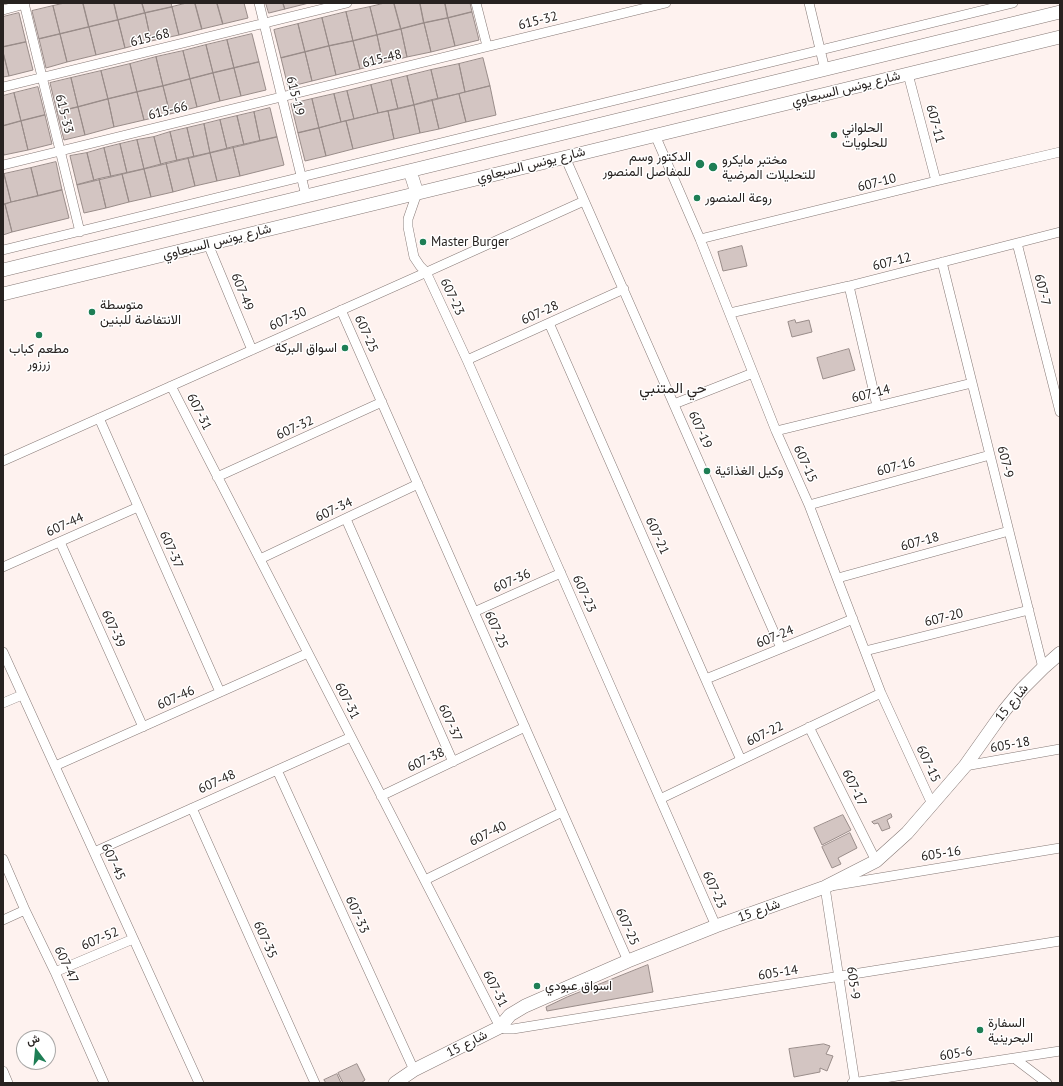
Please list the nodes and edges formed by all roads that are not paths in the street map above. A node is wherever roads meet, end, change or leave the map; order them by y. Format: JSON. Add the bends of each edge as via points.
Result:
{"nodes":[{"id":1,"x":259,"y":3,"type":"edge"},
{"id":2,"x":347,"y":3,"type":"edge"},
{"id":3,"x":476,"y":3,"type":"edge"},
{"id":4,"x":666,"y":3,"type":"edge"},
{"id":5,"x":809,"y":3,"type":"edge"},
{"id":6,"x":1013,"y":3,"type":"edge"},
{"id":7,"x":24,"y":4,"type":"edge"},
{"id":8,"x":3,"y":10,"type":"edge"},
{"id":9,"x":1060,"y":12,"type":"edge"},
{"id":10,"x":264,"y":23,"type":"junction"},
{"id":11,"x":1060,"y":37,"type":"edge"},
{"id":12,"x":487,"y":46,"type":"junction"},
{"id":13,"x":820,"y":50,"type":"junction"},
{"id":14,"x":825,"y":70,"type":"junction"},
{"id":15,"x":908,"y":74,"type":"junction"},
{"id":16,"x":42,"y":78,"type":"junction"},
{"id":17,"x":3,"y":87,"type":"edge"},
{"id":18,"x":282,"y":97,"type":"junction"},
{"id":19,"x":655,"y":135,"type":"junction"},
{"id":20,"x":60,"y":151,"type":"junction"},
{"id":21,"x":1060,"y":152,"type":"edge"},
{"id":22,"x":565,"y":157,"type":"junction"},
{"id":23,"x":3,"y":165,"type":"edge"},
{"id":24,"x":410,"y":171,"type":"junction"},
{"id":25,"x":302,"y":177,"type":"junction"},
{"id":26,"x":936,"y":182,"type":"junction"},
{"id":27,"x":416,"y":193,"type":"junction"},
{"id":28,"x":306,"y":196,"type":"junction"},
{"id":29,"x":584,"y":200,"type":"junction"},
{"id":30,"x":80,"y":232,"type":"junction"},
{"id":31,"x":1060,"y":232,"type":"edge"},
{"id":32,"x":700,"y":239,"type":"junction"},
{"id":33,"x":1017,"y":243,"type":"junction"},
{"id":34,"x":208,"y":244,"type":"junction"},
{"id":35,"x":3,"y":250,"type":"edge"},
{"id":36,"x":942,"y":262,"type":"junction"},
{"id":37,"x":3,"y":270,"type":"edge"},
{"id":38,"x":426,"y":272,"type":"junction"},
{"id":39,"x":849,"y":286,"type":"junction"},
{"id":40,"x":624,"y":289,"type":"junction"},
{"id":41,"x":3,"y":294,"type":"edge"},
{"id":42,"x":341,"y":310,"type":"junction"},
{"id":43,"x":730,"y":313,"type":"junction"},
{"id":44,"x":549,"y":323,"type":"junction"},
{"id":45,"x":252,"y":350,"type":"junction"},
{"id":46,"x":467,"y":360,"type":"junction"},
{"id":47,"x":753,"y":372,"type":"junction"},
{"id":48,"x":972,"y":382,"type":"junction"},
{"id":49,"x":171,"y":386,"type":"junction"},
{"id":50,"x":382,"y":402,"type":"junction"},
{"id":51,"x":674,"y":404,"type":"junction"},
{"id":52,"x":877,"y":406,"type":"junction"},
{"id":53,"x":1060,"y":412,"type":"edge"},
{"id":54,"x":99,"y":418,"type":"junction"},
{"id":55,"x":776,"y":431,"type":"junction"},
{"id":56,"x":990,"y":455,"type":"junction"},
{"id":57,"x":3,"y":461,"type":"edge"},
{"id":58,"x":217,"y":477,"type":"junction"},
{"id":59,"x":418,"y":484,"type":"junction"},
{"id":60,"x":809,"y":505,"type":"junction"},
{"id":61,"x":138,"y":507,"type":"junction"},
{"id":62,"x":346,"y":519,"type":"junction"},
{"id":63,"x":1009,"y":531,"type":"junction"},
{"id":64,"x":60,"y":542,"type":"junction"},
{"id":65,"x":260,"y":559,"type":"junction"},
{"id":66,"x":3,"y":567,"type":"edge"},
{"id":67,"x":561,"y":573,"type":"junction"},
{"id":68,"x":838,"y":578,"type":"junction"},
{"id":69,"x":1029,"y":610,"type":"junction"},
{"id":70,"x":474,"y":612,"type":"junction"},
{"id":71,"x":853,"y":619,"type":"junction"},
{"id":72,"x":781,"y":648,"type":"junction"},
{"id":73,"x":865,"y":651,"type":"junction"},
{"id":74,"x":3,"y":652,"type":"edge"},
{"id":75,"x":308,"y":653,"type":"junction"},
{"id":76,"x":1060,"y":653,"type":"edge"},
{"id":77,"x":1043,"y":668,"type":"junction"},
{"id":78,"x":706,"y":679,"type":"junction"},
{"id":79,"x":220,"y":692,"type":"junction"},
{"id":80,"x":881,"y":693,"type":"junction"},
{"id":81,"x":22,"y":695,"type":"junction"},
{"id":82,"x":3,"y":703,"type":"edge"},
{"id":83,"x":143,"y":727,"type":"junction"},
{"id":84,"x":525,"y":727,"type":"junction"},
{"id":85,"x":809,"y":727,"type":"junction"},
{"id":86,"x":351,"y":736,"type":"junction"},
{"id":87,"x":1060,"y":749,"type":"edge"},
{"id":88,"x":742,"y":760,"type":"junction"},
{"id":89,"x":453,"y":762,"type":"junction"},
{"id":90,"x":55,"y":766,"type":"junction"},
{"id":91,"x":965,"y":766,"type":"junction"},
{"id":92,"x":277,"y":770,"type":"junction"},
{"id":93,"x":381,"y":796,"type":"junction"},
{"id":94,"x":660,"y":799,"type":"junction"},
{"id":95,"x":932,"y":804,"type":"junction"},
{"id":96,"x":192,"y":808,"type":"junction"},
{"id":97,"x":562,"y":812,"type":"junction"},
{"id":98,"x":1060,"y":848,"type":"edge"},
{"id":99,"x":94,"y":852,"type":"junction"},
{"id":100,"x":3,"y":859,"type":"edge"},
{"id":101,"x":876,"y":861,"type":"junction"},
{"id":102,"x":425,"y":880,"type":"junction"},
{"id":103,"x":825,"y":886,"type":"junction"},
{"id":104,"x":25,"y":910,"type":"junction"},
{"id":105,"x":3,"y":920,"type":"edge"},
{"id":106,"x":716,"y":926,"type":"junction"},
{"id":107,"x":134,"y":939,"type":"junction"},
{"id":108,"x":1060,"y":941,"type":"edge"},
{"id":109,"x":628,"y":962,"type":"junction"},
{"id":110,"x":55,"y":972,"type":"junction"},
{"id":111,"x":839,"y":976,"type":"junction"},
{"id":112,"x":500,"y":1027,"type":"junction"},
{"id":113,"x":1060,"y":1051,"type":"edge"},
{"id":114,"x":1014,"y":1058,"type":"junction"},
{"id":115,"x":414,"y":1070,"type":"junction"},
{"id":116,"x":3,"y":1071,"type":"edge"},
{"id":117,"x":8,"y":1083,"type":"edge"},
{"id":118,"x":104,"y":1083,"type":"edge"},
{"id":119,"x":199,"y":1083,"type":"edge"},
{"id":120,"x":315,"y":1083,"type":"edge"},
{"id":121,"x":395,"y":1083,"type":"edge"},
{"id":122,"x":854,"y":1083,"type":"edge"},
{"id":123,"x":1047,"y":1083,"type":"edge"}],
"edges":[{"from":1,"to":10,"type":"street","name":"615-19"},
{"from":2,"to":10,"type":"street","name":"615-68"},
{"from":3,"to":12,"type":"street"},
{"from":4,"to":12,"type":"street","name":"615-32"},
{"from":5,"to":13,"type":"street"},
{"from":6,"to":13,"type":"street"},
{"from":7,"to":8,"type":"street"},
{"from":7,"to":16,"type":"street","name":"615-33"},
{"from":9,"to":14,"type":"main road","name":"شارع يونس السبعاوي"},
{"from":10,"to":16,"type":"street","name":"615-68"},
{"from":10,"to":18,"type":"street","name":"615-19"},
{"from":11,"to":15,"type":"main road","name":"شارع يونس السبعاوي"},
{"from":12,"to":18,"type":"street","name":"615-48"},
{"from":13,"to":14,"type":"street"},
{"from":13,"to":25,"type":"street"},
{"from":14,"to":24,"type":"main road","name":"شارع يونس السبعاوي"},
{"from":15,"to":19,"type":"main road","name":"شارع يونس السبعاوي"},
{"from":15,"to":26,"type":"street","name":"607-11"},
{"from":16,"to":17,"type":"street","name":"615-68"},
{"from":16,"to":20,"type":"street","name":"615-33"},
{"from":18,"to":20,"type":"street","name":"615-66"},
{"from":18,"to":25,"type":"street","name":"615-19"},
{"from":19,"to":22,"type":"main road","name":"شارع يونس السبعاوي"},
{"from":19,"to":32,"type":"street","name":"607-15"},
{"from":20,"to":23,"type":"street","name":"615-66"},
{"from":20,"to":30,"type":"street","name":"615-33"},
{"from":21,"to":26,"type":"street","name":"607-10"},
{"from":22,"to":27,"type":"main road","name":"شارع يونس السبعاوي"},
{"from":22,"to":29,"type":"street","name":"607-19"},
{"from":24,"to":27,"type":"main road"},
{"from":24,"to":28,"type":"main road","name":"شارع يونس السبعاوي"},
{"from":25,"to":28,"type":"street","name":"615-19"},
{"from":25,"to":30,"type":"street"},
{"from":26,"to":32,"type":"street","name":"607-10"},
{"from":27,"to":34,"type":"main road","name":"شارع يونس السبعاوي"},
{"from":27,"to":38,"type":"street","name":"607-23","via":[[408,227],[414,257]]},
{"from":28,"to":37,"type":"main road","name":"شارع يونس السبعاوي"},
{"from":29,"to":38,"type":"street","name":"607-30"},
{"from":29,"to":40,"type":"street","name":"607-19"},
{"from":30,"to":35,"type":"street"},
{"from":31,"to":33,"type":"street","name":"607-12"},
{"from":32,"to":43,"type":"street","name":"607-15"},
{"from":33,"to":36,"type":"street","name":"607-12"},
{"from":33,"to":53,"type":"street","name":"607-7"},
{"from":34,"to":41,"type":"main road","name":"شارع يونس السبعاوي"},
{"from":34,"to":45,"type":"street","name":"607-49"},
{"from":36,"to":39,"type":"street","name":"607-12"},
{"from":36,"to":48,"type":"street","name":"607-9"},
{"from":38,"to":42,"type":"street","name":"607-30"},
{"from":38,"to":46,"type":"street","name":"607-23"},
{"from":39,"to":43,"type":"street","name":"607-12"},
{"from":39,"to":52,"type":"street"},
{"from":40,"to":44,"type":"street","name":"607-28"},
{"from":40,"to":51,"type":"street","name":"607-19"},
{"from":42,"to":45,"type":"street","name":"607-30"},
{"from":42,"to":50,"type":"street","name":"607-25"},
{"from":43,"to":47,"type":"street","name":"607-15"},
{"from":44,"to":46,"type":"street","name":"607-28"},
{"from":44,"to":78,"type":"street","name":"607-21"},
{"from":45,"to":49,"type":"street","name":"607-30"},
{"from":46,"to":67,"type":"street","name":"607-23"},
{"from":47,"to":51,"type":"street"},
{"from":47,"to":55,"type":"street","name":"607-15"},
{"from":48,"to":52,"type":"street","name":"607-14"},
{"from":48,"to":56,"type":"street","name":"607-9"},
{"from":49,"to":54,"type":"street","name":"607-30"},
{"from":49,"to":58,"type":"street","name":"607-31"},
{"from":50,"to":58,"type":"street","name":"607-32"},
{"from":50,"to":59,"type":"street","name":"607-25"},
{"from":51,"to":72,"type":"street","name":"607-19"},
{"from":52,"to":55,"type":"street","name":"607-14"},
{"from":54,"to":57,"type":"street","name":"607-30"},
{"from":54,"to":61,"type":"street","name":"607-37"},
{"from":55,"to":60,"type":"street","name":"607-15"},
{"from":56,"to":60,"type":"street","name":"607-16"},
{"from":56,"to":63,"type":"street","name":"607-9"},
{"from":58,"to":65,"type":"street","name":"607-31"},
{"from":59,"to":62,"type":"street","name":"607-34"},
{"from":59,"to":70,"type":"street","name":"607-25"},
{"from":60,"to":68,"type":"street","name":"607-15"},
{"from":61,"to":64,"type":"street","name":"607-44"},
{"from":61,"to":79,"type":"street","name":"607-37"},
{"from":62,"to":65,"type":"street","name":"607-34"},
{"from":62,"to":89,"type":"street","name":"607-37"},
{"from":63,"to":68,"type":"street","name":"607-18"},
{"from":63,"to":69,"type":"street","name":"607-9"},
{"from":64,"to":66,"type":"street","name":"607-44"},
{"from":64,"to":83,"type":"street","name":"607-39"},
{"from":65,"to":75,"type":"street","name":"607-31"},
{"from":67,"to":70,"type":"street","name":"607-36"},
{"from":67,"to":94,"type":"street","name":"607-23"},
{"from":68,"to":71,"type":"street","name":"607-15"},
{"from":69,"to":73,"type":"street","name":"607-20"},
{"from":69,"to":77,"type":"street","name":"607-9"},
{"from":70,"to":84,"type":"street","name":"607-25"},
{"from":71,"to":72,"type":"street","name":"607-24"},
{"from":71,"to":73,"type":"street","name":"607-15"},
{"from":72,"to":78,"type":"street","name":"607-24"},
{"from":73,"to":80,"type":"street","name":"607-15"},
{"from":74,"to":81,"type":"street","name":"607-45"},
{"from":75,"to":79,"type":"street","name":"607-46"},
{"from":75,"to":86,"type":"street","name":"607-31"},
{"from":76,"to":77,"type":"main road","name":"شارع 15"},
{"from":77,"to":91,"type":"main road","name":"شارع 15","via":[[1004,711]]},
{"from":78,"to":88,"type":"street","name":"607-21"},
{"from":79,"to":83,"type":"street","name":"607-46"},
{"from":80,"to":85,"type":"street","name":"607-22"},
{"from":80,"to":95,"type":"street","name":"607-15"},
{"from":81,"to":82,"type":"street"},
{"from":81,"to":90,"type":"street","name":"607-45"},
{"from":83,"to":90,"type":"street","name":"607-46"},
{"from":84,"to":89,"type":"street","name":"607-38"},
{"from":84,"to":97,"type":"street","name":"607-25"},
{"from":85,"to":88,"type":"street","name":"607-22"},
{"from":85,"to":101,"type":"street","name":"607-17"},
{"from":86,"to":92,"type":"street","name":"607-48"},
{"from":86,"to":93,"type":"street","name":"607-31"},
{"from":87,"to":91,"type":"street","name":"605-18"},
{"from":88,"to":94,"type":"street","name":"607-22"},
{"from":89,"to":93,"type":"street","name":"607-38"},
{"from":90,"to":99,"type":"street","name":"607-45"},
{"from":91,"to":95,"type":"main road","name":"شارع 15"},
{"from":92,"to":96,"type":"street","name":"607-48"},
{"from":92,"to":115,"type":"street","name":"607-33"},
{"from":93,"to":102,"type":"street","name":"607-31"},
{"from":94,"to":106,"type":"street","name":"607-23"},
{"from":95,"to":101,"type":"main road","name":"شارع 15","via":[[907,833]]},
{"from":96,"to":99,"type":"street","name":"607-48"},
{"from":96,"to":120,"type":"street","name":"607-35"},
{"from":97,"to":102,"type":"street","name":"607-40"},
{"from":97,"to":109,"type":"street","name":"607-25"},
{"from":98,"to":103,"type":"street","name":"605-16"},
{"from":99,"to":107,"type":"street","name":"607-45"},
{"from":100,"to":104,"type":"street","name":"607-47"},
{"from":101,"to":103,"type":"main road","name":"شارع 15"},
{"from":102,"to":112,"type":"street","name":"607-31"},
{"from":103,"to":106,"type":"main road","name":"شارع 15"},
{"from":103,"to":111,"type":"street","name":"605-9"},
{"from":104,"to":105,"type":"street"},
{"from":104,"to":110,"type":"street","name":"607-47"},
{"from":106,"to":109,"type":"main road","name":"شارع 15"},
{"from":107,"to":110,"type":"street","name":"607-52"},
{"from":107,"to":119,"type":"street","name":"607-45"},
{"from":108,"to":111,"type":"street","name":"605-14"},
{"from":109,"to":112,"type":"main road","name":"شارع 15","via":[[525,1006],[510,1015]]},
{"from":110,"to":118,"type":"street","name":"607-47"},
{"from":111,"to":112,"type":"street","name":"605-14","via":[[513,1029]]},
{"from":111,"to":122,"type":"street","name":"605-9"},
{"from":112,"to":115,"type":"main road","name":"شارع 15"},
{"from":113,"to":114,"type":"street","name":"605-6"},
{"from":114,"to":122,"type":"street","name":"605-6"},
{"from":114,"to":123,"type":"street"},
{"from":115,"to":121,"type":"main road","name":"شارع 15"},
{"from":116,"to":117,"type":"street"}]}
